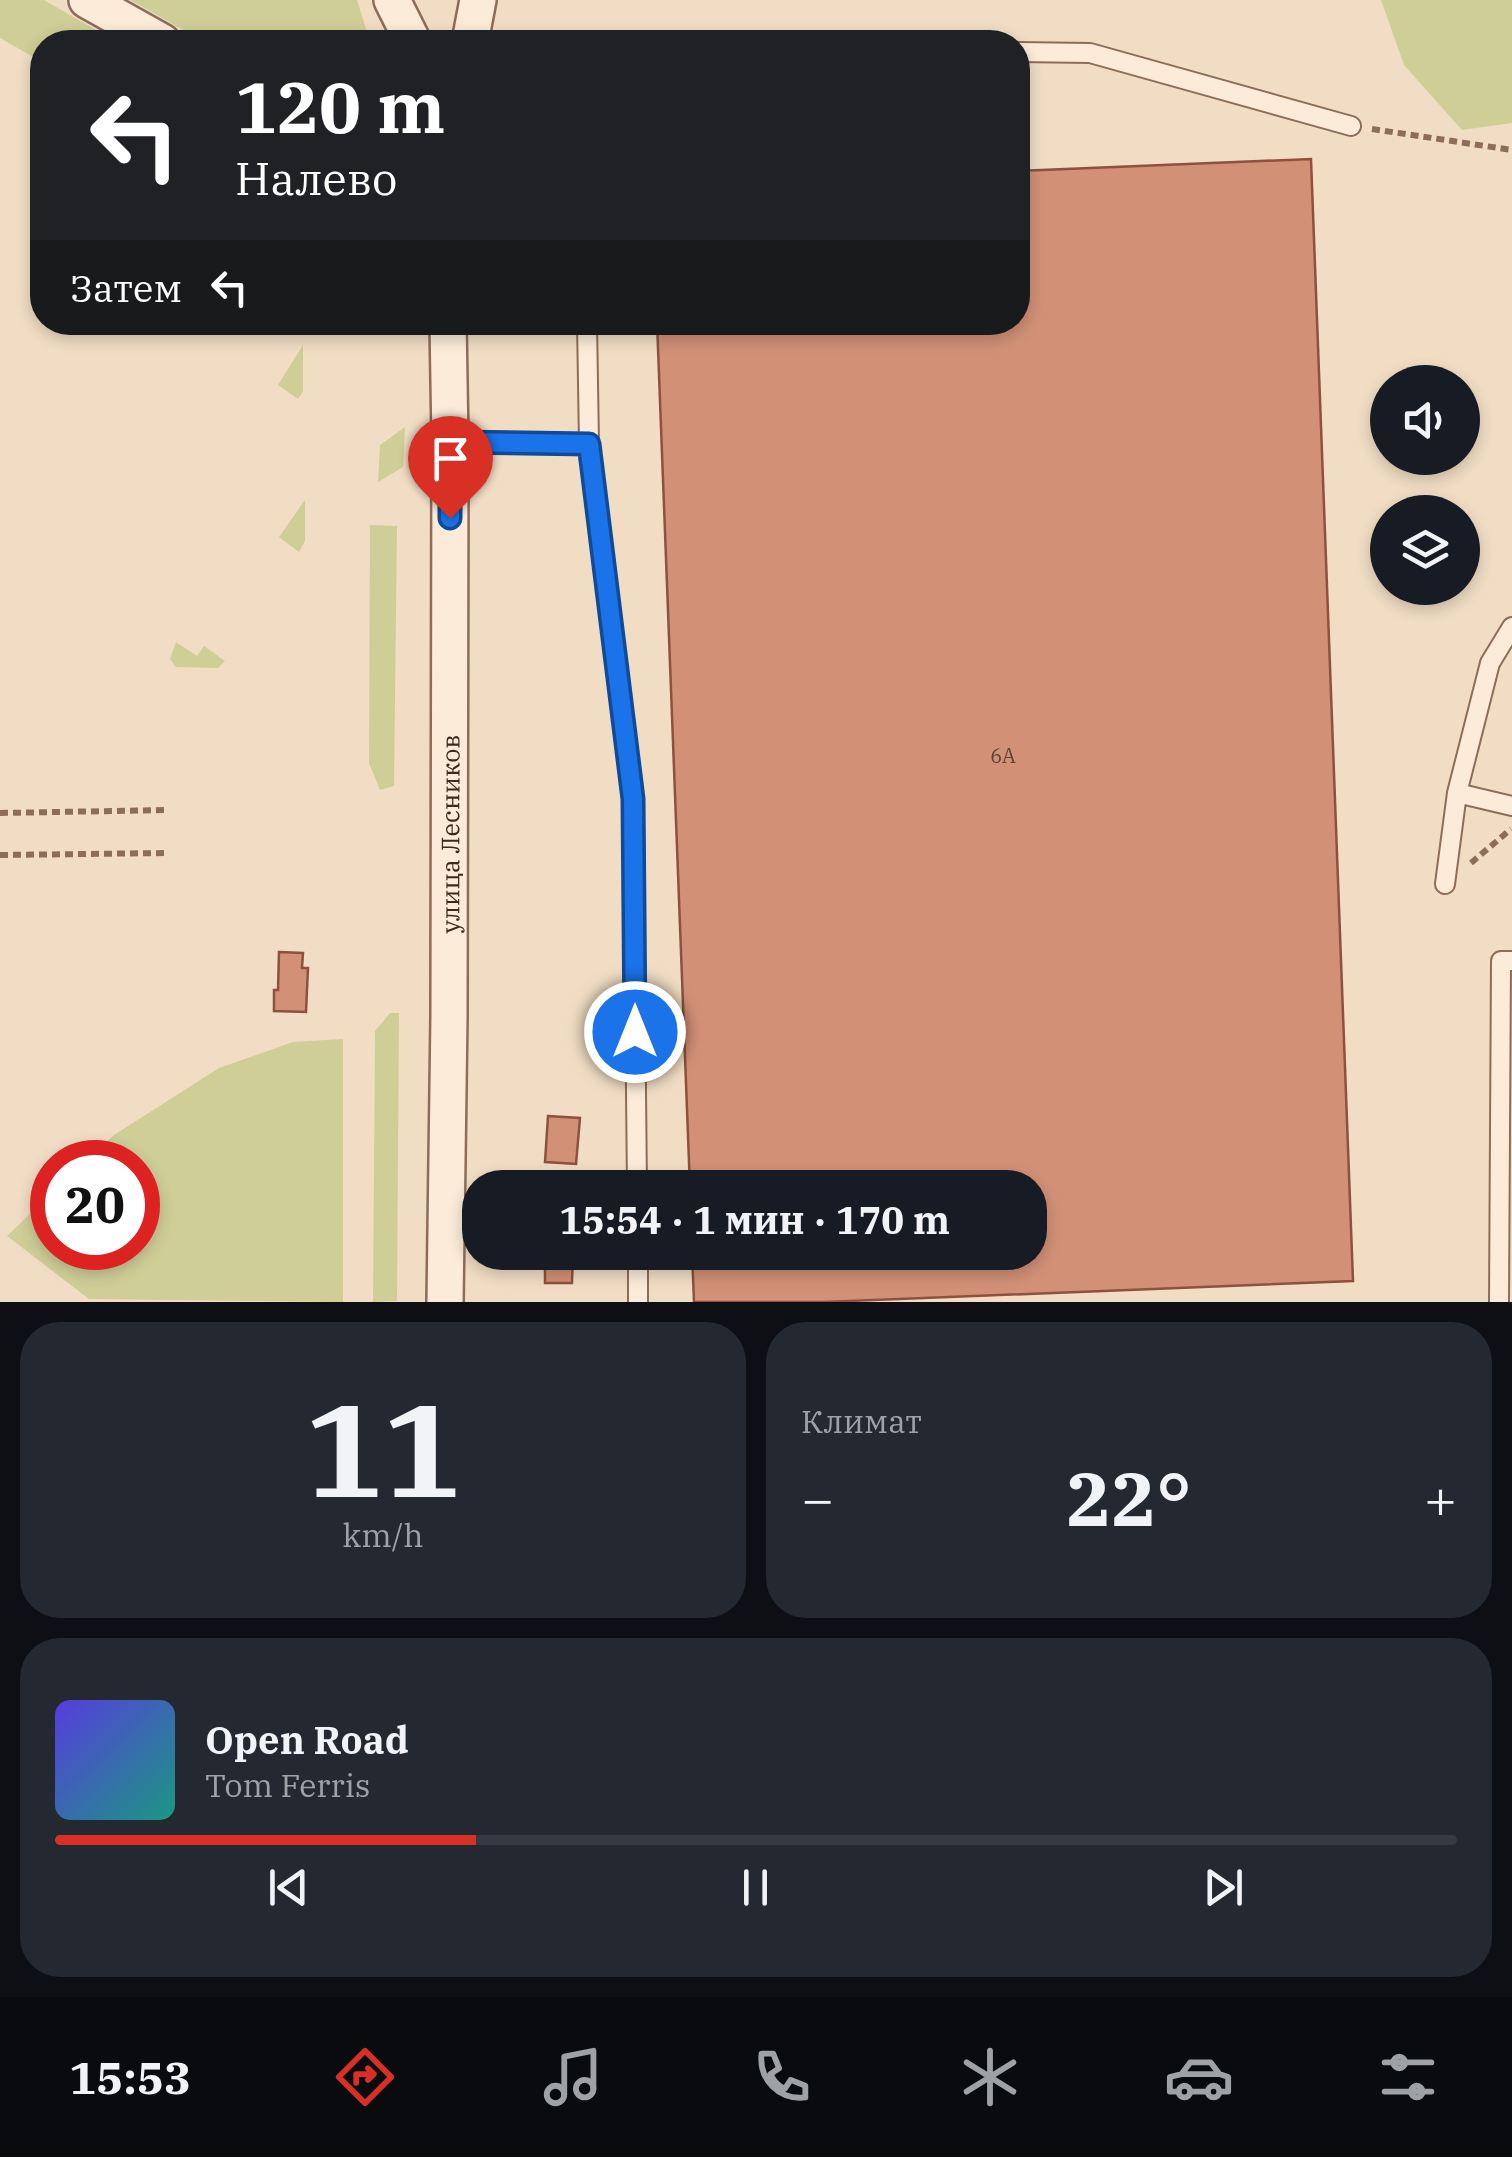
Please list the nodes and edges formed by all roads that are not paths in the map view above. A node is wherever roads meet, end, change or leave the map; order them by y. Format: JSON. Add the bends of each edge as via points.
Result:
{"nodes":[{"id":1,"x":87,"y":0,"type":"edge"},
{"id":2,"x":392,"y":0,"type":"edge"},
{"id":3,"x":420,"y":0,"type":"edge"},
{"id":4,"x":478,"y":0,"type":"edge"},
{"id":5,"x":141,"y":30,"type":"edge"},
{"id":6,"x":406,"y":30,"type":"edge"},
{"id":7,"x":425,"y":30,"type":"edge"},
{"id":8,"x":472,"y":30,"type":"edge"},
{"id":9,"x":1030,"y":52,"type":"edge"},
{"id":10,"x":1351,"y":126,"type":"road end"},
{"id":11,"x":437,"y":335,"type":"edge"},
{"id":12,"x":448,"y":335,"type":"edge"},
{"id":13,"x":587,"y":335,"type":"edge"},
{"id":14,"x":449,"y":369,"type":"junction"},
{"id":15,"x":450,"y":442,"type":"junction"},
{"id":16,"x":589,"y":444,"type":"junction"},
{"id":17,"x":1512,"y":627,"type":"edge"},
{"id":18,"x":1457,"y":792,"type":"junction"},
{"id":19,"x":1512,"y":806,"type":"edge"},
{"id":20,"x":1446,"y":884,"type":"road end"},
{"id":21,"x":1512,"y":961,"type":"edge"},
{"id":22,"x":637,"y":1170,"type":"edge"},
{"id":23,"x":638,"y":1270,"type":"edge"},
{"id":24,"x":1504,"y":1292,"type":"edge"},
{"id":25,"x":446,"y":1302,"type":"edge"},
{"id":26,"x":638,"y":1302,"type":"edge"}],
"edges":[{"from":1,"to":5,"type":"street"},
{"from":2,"to":6,"type":"street"},
{"from":3,"to":7,"type":"street"},
{"from":4,"to":8,"type":"street"},
{"from":9,"to":10,"type":"lane","via":[[1090,53]]},
{"from":11,"to":14,"type":"street"},
{"from":12,"to":14,"type":"street","name":"улица Лесников"},
{"from":13,"to":16,"type":"lane"},
{"from":14,"to":15,"type":"street","name":"улица Лесников"},
{"from":15,"to":16,"type":"lane"},
{"from":15,"to":25,"type":"street","name":"улица Лесников"},
{"from":16,"to":22,"type":"lane","via":[[633,799]]},
{"from":17,"to":18,"type":"lane","via":[[1490,663]]},
{"from":18,"to":19,"type":"lane"},
{"from":18,"to":20,"type":"lane"},
{"from":21,"to":24,"type":"lane","via":[[1501,961]]},
{"from":23,"to":26,"type":"lane"}]}
